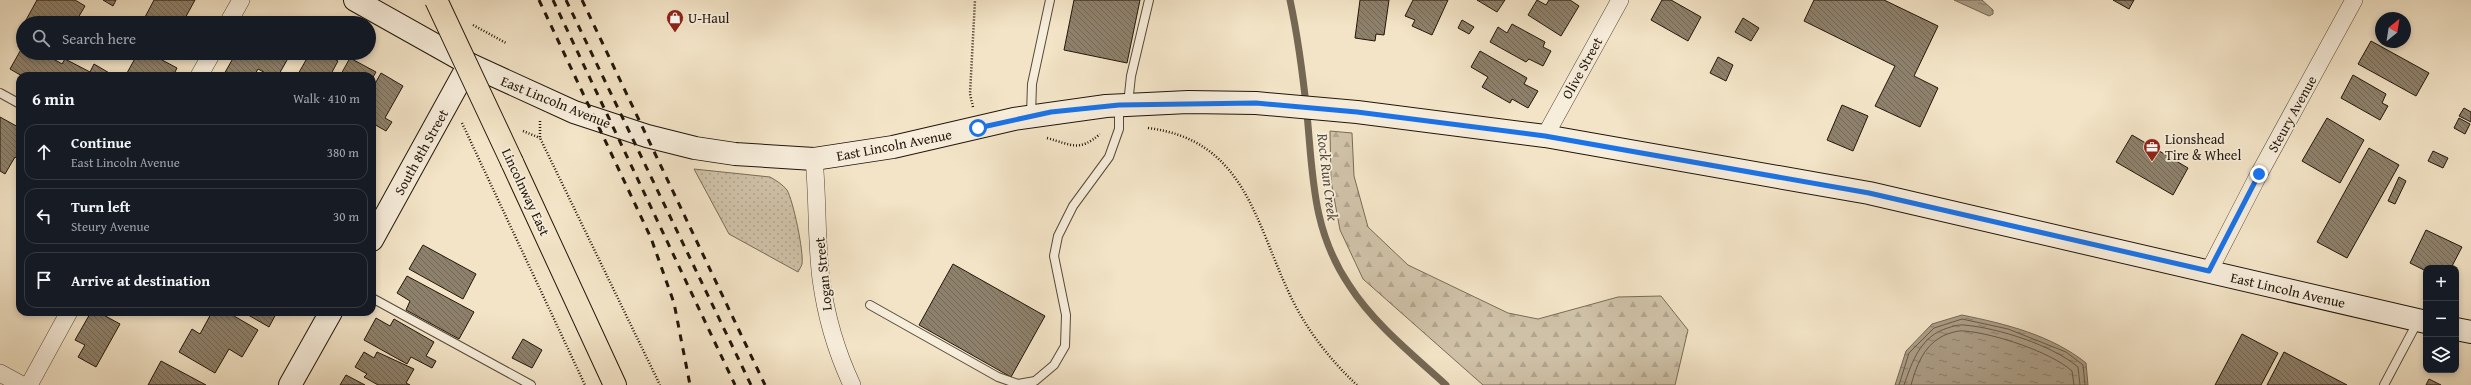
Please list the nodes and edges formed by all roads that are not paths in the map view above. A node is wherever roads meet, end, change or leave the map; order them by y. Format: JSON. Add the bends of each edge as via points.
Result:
{"nodes":[{"id":1,"x":241,"y":0,"type":"edge"},
{"id":2,"x":356,"y":0,"type":"edge"},
{"id":3,"x":436,"y":0,"type":"edge"},
{"id":4,"x":1050,"y":0,"type":"edge"},
{"id":5,"x":1149,"y":0,"type":"edge"},
{"id":6,"x":1620,"y":0,"type":"edge"},
{"id":7,"x":2354,"y":0,"type":"edge"},
{"id":8,"x":232,"y":16,"type":"edge"},
{"id":9,"x":208,"y":60,"type":"edge"},
{"id":10,"x":469,"y":64,"type":"junction"},
{"id":11,"x":201,"y":72,"type":"edge"},
{"id":12,"x":0,"y":92,"type":"edge"},
{"id":13,"x":16,"y":102,"type":"edge"},
{"id":14,"x":1124,"y":105,"type":"junction"},
{"id":15,"x":1031,"y":116,"type":"junction"},
{"id":16,"x":1545,"y":136,"type":"junction"},
{"id":17,"x":814,"y":160,"type":"junction"},
{"id":18,"x":376,"y":233,"type":"edge"},
{"id":19,"x":2209,"y":271,"type":"junction"},
{"id":20,"x":376,"y":300,"type":"edge"},
{"id":21,"x":870,"y":305,"type":"dead end"},
{"id":22,"x":67,"y":316,"type":"edge"},
{"id":23,"x":329,"y":316,"type":"edge"},
{"id":24,"x":2422,"y":321,"type":"edge"},
{"id":25,"x":2459,"y":330,"type":"edge"},
{"id":26,"x":2471,"y":332,"type":"edge"},
{"id":27,"x":0,"y":373,"type":"edge"},
{"id":28,"x":615,"y":384,"type":"edge"},
{"id":29,"x":22,"y":385,"type":"edge"},
{"id":30,"x":29,"y":385,"type":"edge"},
{"id":31,"x":290,"y":385,"type":"edge"},
{"id":32,"x":531,"y":385,"type":"edge"},
{"id":33,"x":852,"y":385,"type":"edge"},
{"id":34,"x":2384,"y":385,"type":"edge"}],
"edges":[{"from":1,"to":8,"type":"street"},
{"from":2,"to":10,"type":"main road","name":"East Lincoln Avenue"},
{"from":3,"to":28,"type":"highway","name":"Lincolnway East","bridge":true},
{"from":4,"to":15,"type":"lane","via":[[1032,84]]},
{"from":5,"to":14,"type":"lane"},
{"from":6,"to":16,"type":"street","name":"Olive Street"},
{"from":7,"to":19,"type":"street","name":"Steury Avenue"},
{"from":9,"to":11,"type":"street"},
{"from":10,"to":17,"type":"main road","name":"East Lincoln Avenue","via":[[540,99],[607,124],[695,148]]},
{"from":10,"to":18,"type":"main road","name":"South 8th Street"},
{"from":12,"to":13,"type":"lane"},
{"from":14,"to":15,"type":"main road","name":"East Lincoln Avenue"},
{"from":14,"to":16,"type":"main road","name":"East Lincoln Avenue","via":[[1256,103],[1357,112]]},
{"from":14,"to":21,"type":"lane","via":[[1109,157],[1073,206],[1058,236],[1054,256],[1066,315],[1065,346],[1054,365],[1035,381],[1018,384],[998,376]]},
{"from":15,"to":17,"type":"main road","name":"East Lincoln Avenue","via":[[893,147]]},
{"from":16,"to":19,"type":"main road","name":"East Lincoln Avenue","via":[[1869,193]]},
{"from":17,"to":33,"type":"street","name":"Logan Street","via":[[821,278],[828,318]]},
{"from":19,"to":24,"type":"main road","name":"East Lincoln Avenue"},
{"from":20,"to":32,"type":"lane"},
{"from":22,"to":30,"type":"street"},
{"from":23,"to":31,"type":"main road"},
{"from":24,"to":34,"type":"lane"},
{"from":25,"to":26,"type":"main road"},
{"from":27,"to":29,"type":"street"}]}
